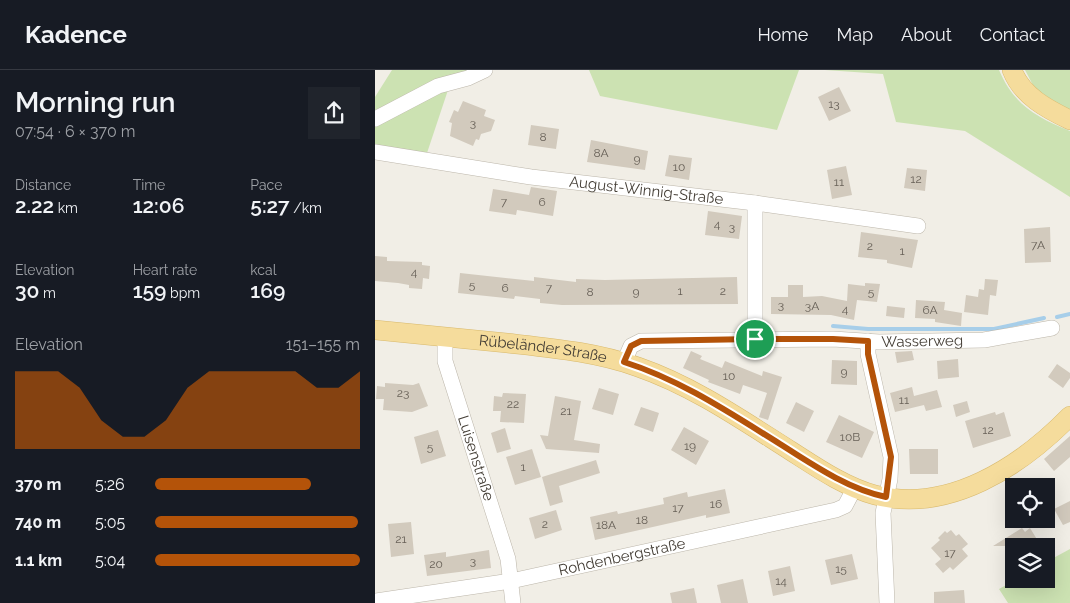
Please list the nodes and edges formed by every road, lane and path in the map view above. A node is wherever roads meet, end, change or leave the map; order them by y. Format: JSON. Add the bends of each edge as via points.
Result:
{"nodes":[{"id":1,"x":485,"y":70,"type":"edge"},
{"id":2,"x":1012,"y":70,"type":"edge"},
{"id":3,"x":375,"y":119,"type":"edge"},
{"id":4,"x":1070,"y":120,"type":"edge"},
{"id":5,"x":375,"y":152,"type":"edge"},
{"id":6,"x":755,"y":203,"type":"junction"},
{"id":7,"x":918,"y":226,"type":"dead end"},
{"id":8,"x":1052,"y":328,"type":"dead end"},
{"id":9,"x":375,"y":330,"type":"edge"},
{"id":10,"x":445,"y":337,"type":"junction"},
{"id":11,"x":755,"y":339,"type":"junction"},
{"id":12,"x":868,"y":341,"type":"junction"},
{"id":13,"x":624,"y":362,"type":"junction"},
{"id":14,"x":1070,"y":416,"type":"edge"},
{"id":15,"x":855,"y":487,"type":"junction"},
{"id":16,"x":886,"y":497,"type":"junction"},
{"id":17,"x":511,"y":581,"type":"junction"},
{"id":18,"x":375,"y":601,"type":"edge"},
{"id":19,"x":513,"y":603,"type":"edge"},
{"id":20,"x":887,"y":603,"type":"edge"}],
"edges":[{"from":1,"to":3,"type":"street","via":[[438,86]]},
{"from":2,"to":4,"type":"main road","via":[[1032,98]]},
{"from":5,"to":6,"type":"street","name":"August-Winnig-Straße","via":[[531,177]]},
{"from":6,"to":7,"type":"street","name":"August-Winnig-Straße"},
{"from":6,"to":11,"type":"street"},
{"from":8,"to":12,"type":"street","name":"Wasserweg","via":[[984,340]]},
{"from":9,"to":10,"type":"main road","name":"Rübeländer Straße"},
{"from":10,"to":13,"type":"main road","name":"Rübeländer Straße","via":[[569,351]]},
{"from":10,"to":17,"type":"street","name":"Luisenstraße","via":[[445,361],[503,540]]},
{"from":11,"to":12,"type":"street","name":"Wasserweg"},
{"from":11,"to":13,"type":"street","name":"Wasserweg","via":[[641,341],[631,346]]},
{"from":12,"to":16,"type":"street","via":[[868,354],[891,457]]},
{"from":13,"to":15,"type":"main road","name":"Rübeländer Straße","via":[[688,388]]},
{"from":14,"to":16,"type":"main road","name":"Rübeländer Straße","via":[[1027,455],[974,484],[926,497]]},
{"from":15,"to":16,"type":"main road","name":"Rübeländer Straße"},
{"from":15,"to":17,"type":"street","name":"Rohdenbergstraße","via":[[845,506],[836,510]]},
{"from":16,"to":20,"type":"street","via":[[883,513]]},
{"from":17,"to":18,"type":"street","name":"Rohdenbergstraße"},
{"from":17,"to":19,"type":"street","name":"Luisenstraße"}]}
